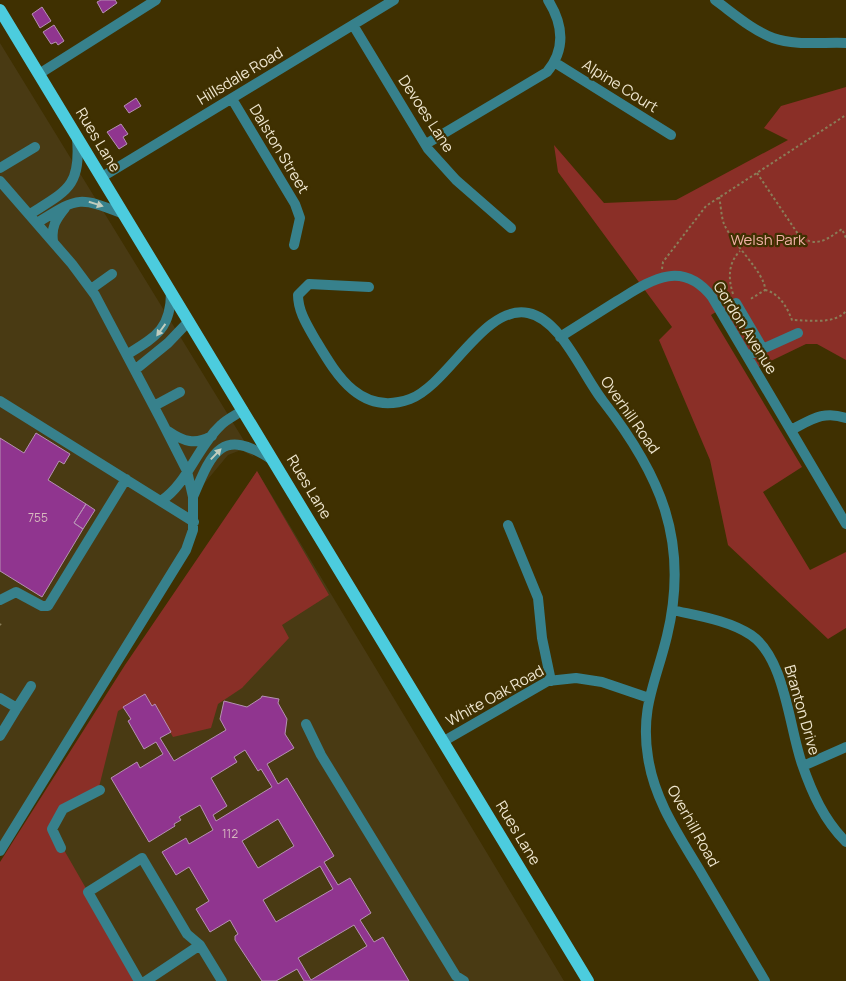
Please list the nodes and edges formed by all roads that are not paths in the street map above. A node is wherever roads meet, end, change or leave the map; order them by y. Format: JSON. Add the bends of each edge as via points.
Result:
{"nodes":[{"id":1,"x":156,"y":0,"type":"edge"},
{"id":2,"x":394,"y":0,"type":"edge"},
{"id":3,"x":548,"y":0,"type":"edge"},
{"id":4,"x":715,"y":0,"type":"edge"},
{"id":5,"x":0,"y":10,"type":"edge"},
{"id":6,"x":353,"y":25,"type":"junction"},
{"id":7,"x":846,"y":43,"type":"edge"},
{"id":8,"x":554,"y":62,"type":"junction"},
{"id":9,"x":39,"y":74,"type":"junction"},
{"id":10,"x":232,"y":99,"type":"junction"},
{"id":11,"x":671,"y":135,"type":"dead end"},
{"id":12,"x":77,"y":137,"type":"junction"},
{"id":13,"x":426,"y":144,"type":"junction"},
{"id":14,"x":35,"y":147,"type":"dead end"},
{"id":15,"x":0,"y":168,"type":"edge"},
{"id":16,"x":102,"y":177,"type":"junction"},
{"id":17,"x":0,"y":180,"type":"edge"},
{"id":18,"x":68,"y":204,"type":"junction"},
{"id":19,"x":30,"y":214,"type":"junction"},
{"id":20,"x":124,"y":214,"type":"junction"},
{"id":21,"x":37,"y":222,"type":"junction"},
{"id":22,"x":511,"y":228,"type":"dead end"},
{"id":23,"x":52,"y":241,"type":"junction"},
{"id":24,"x":294,"y":245,"type":"dead end"},
{"id":25,"x":112,"y":274,"type":"dead end"},
{"id":26,"x":369,"y":287,"type":"dead end"},
{"id":27,"x":91,"y":289,"type":"junction"},
{"id":28,"x":171,"y":291,"type":"junction"},
{"id":29,"x":736,"y":303,"type":"road end"},
{"id":30,"x":189,"y":321,"type":"junction"},
{"id":31,"x":798,"y":332,"type":"dead end"},
{"id":32,"x":560,"y":337,"type":"junction"},
{"id":33,"x":763,"y":349,"type":"junction"},
{"id":34,"x":128,"y":354,"type":"junction"},
{"id":35,"x":747,"y":356,"type":"junction"},
{"id":36,"x":136,"y":369,"type":"junction"},
{"id":37,"x":180,"y":392,"type":"dead end"},
{"id":38,"x":0,"y":401,"type":"edge"},
{"id":39,"x":154,"y":406,"type":"junction"},
{"id":40,"x":243,"y":410,"type":"junction"},
{"id":41,"x":846,"y":418,"type":"edge"},
{"id":42,"x":166,"y":430,"type":"junction"},
{"id":43,"x":791,"y":430,"type":"junction"},
{"id":44,"x":213,"y":436,"type":"junction"},
{"id":45,"x":274,"y":461,"type":"junction"},
{"id":46,"x":187,"y":471,"type":"junction"},
{"id":47,"x":126,"y":479,"type":"junction"},
{"id":48,"x":193,"y":497,"type":"junction"},
{"id":49,"x":161,"y":501,"type":"junction"},
{"id":50,"x":194,"y":522,"type":"junction"},
{"id":51,"x":846,"y":524,"type":"edge"},
{"id":52,"x":508,"y":525,"type":"dead end"},
{"id":53,"x":0,"y":600,"type":"edge"},
{"id":54,"x":672,"y":610,"type":"junction"},
{"id":55,"x":551,"y":681,"type":"junction"},
{"id":56,"x":31,"y":686,"type":"dead end"},
{"id":57,"x":0,"y":698,"type":"edge"},
{"id":58,"x":648,"y":698,"type":"junction"},
{"id":59,"x":17,"y":708,"type":"junction"},
{"id":60,"x":306,"y":724,"type":"dead end"},
{"id":61,"x":0,"y":736,"type":"edge"},
{"id":62,"x":444,"y":741,"type":"junction"},
{"id":63,"x":846,"y":746,"type":"edge"},
{"id":64,"x":803,"y":766,"type":"junction"},
{"id":65,"x":100,"y":790,"type":"dead end"},
{"id":66,"x":846,"y":842,"type":"edge"},
{"id":67,"x":61,"y":848,"type":"dead end"},
{"id":68,"x":0,"y":851,"type":"edge"},
{"id":69,"x":200,"y":945,"type":"junction"},
{"id":70,"x":139,"y":981,"type":"edge"},
{"id":71,"x":146,"y":981,"type":"edge"},
{"id":72,"x":222,"y":981,"type":"edge"},
{"id":73,"x":464,"y":981,"type":"edge"},
{"id":74,"x":588,"y":981,"type":"edge"},
{"id":75,"x":765,"y":981,"type":"edge"}],
"edges":[{"from":1,"to":9,"type":"street"},
{"from":2,"to":6,"type":"street","name":"Hillsdale Road"},
{"from":3,"to":8,"type":"street","via":[[558,20],[561,36]]},
{"from":4,"to":7,"type":"street","via":[[760,32],[774,38],[789,42]]},
{"from":5,"to":9,"type":"main road","name":"Rues Lane"},
{"from":6,"to":10,"type":"street","name":"Hillsdale Road"},
{"from":6,"to":13,"type":"street","name":"Devoes Lane"},
{"from":8,"to":11,"type":"street","name":"Alpine Court"},
{"from":8,"to":13,"type":"street","via":[[547,72]]},
{"from":9,"to":12,"type":"main road","name":"Rues Lane"},
{"from":10,"to":16,"type":"street","name":"Hillsdale Road"},
{"from":10,"to":24,"type":"street","name":"Dalston Street","via":[[295,204],[300,218]]},
{"from":12,"to":16,"type":"main road","name":"Rues Lane"},
{"from":12,"to":19,"type":"street","via":[[79,164],[72,182],[57,197]]},
{"from":13,"to":22,"type":"street","name":"Devoes Lane","via":[[456,180]]},
{"from":14,"to":15,"type":"street"},
{"from":16,"to":20,"type":"main road","name":"Rues Lane"},
{"from":17,"to":19,"type":"street"},
{"from":18,"to":20,"type":"street","one_way":true,"via":[[83,200]]},
{"from":18,"to":21,"type":"street"},
{"from":18,"to":23,"type":"street","via":[[57,218]]},
{"from":19,"to":21,"type":"street"},
{"from":20,"to":28,"type":"main road","name":"Rues Lane"},
{"from":21,"to":23,"type":"street"},
{"from":23,"to":27,"type":"street"},
{"from":25,"to":27,"type":"street"},
{"from":26,"to":32,"type":"street","name":"Overhill Road","via":[[309,284],[298,294],[298,303],[342,382],[352,391],[377,401],[403,401],[422,393],[490,325],[505,315],[523,312],[537,315],[552,325]]},
{"from":27,"to":34,"type":"street"},
{"from":28,"to":30,"type":"main road","name":"Rues Lane"},
{"from":28,"to":34,"type":"street","one_way":true,"via":[[165,325],[155,338]]},
{"from":29,"to":33,"type":"street"},
{"from":30,"to":36,"type":"street"},
{"from":30,"to":40,"type":"main road","name":"Rues Lane"},
{"from":31,"to":33,"type":"street"},
{"from":32,"to":35,"type":"street","name":"Gordon Avenue","via":[[650,281],[662,276],[680,276],[706,289]]},
{"from":32,"to":54,"type":"street","name":"Overhill Road","via":[[591,386],[634,442],[657,487],[666,511],[672,545]]},
{"from":33,"to":35,"type":"street"},
{"from":34,"to":36,"type":"street"},
{"from":35,"to":43,"type":"street","name":"Gordon Avenue"},
{"from":36,"to":39,"type":"street"},
{"from":37,"to":39,"type":"street"},
{"from":38,"to":47,"type":"street"},
{"from":39,"to":42,"type":"street"},
{"from":40,"to":44,"type":"street","via":[[220,426]]},
{"from":40,"to":45,"type":"main road","name":"Rues Lane"},
{"from":41,"to":43,"type":"street","via":[[822,415]]},
{"from":42,"to":44,"type":"street","via":[[190,442]]},
{"from":42,"to":46,"type":"street"},
{"from":43,"to":51,"type":"street","name":"Gordon Avenue"},
{"from":44,"to":46,"type":"street"},
{"from":48,"to":45,"type":"street","one_way":true,"via":[[206,465],[223,447],[246,446]]},
{"from":45,"to":62,"type":"main road","name":"Rues Lane"},
{"from":46,"to":48,"type":"street"},
{"from":46,"to":49,"type":"street","via":[[179,486]]},
{"from":47,"to":49,"type":"street"},
{"from":47,"to":53,"type":"street","via":[[48,606],[16,592]]},
{"from":48,"to":50,"type":"street"},
{"from":49,"to":50,"type":"street"},
{"from":50,"to":68,"type":"street","via":[[186,550]]},
{"from":52,"to":55,"type":"street","via":[[538,598]]},
{"from":54,"to":58,"type":"street","name":"Overhill Road"},
{"from":54,"to":64,"type":"street","name":"Branton Drive","via":[[726,622],[753,636],[764,647],[779,681]]},
{"from":55,"to":58,"type":"street","name":"White Oak Road","via":[[576,678],[602,682]]},
{"from":55,"to":62,"type":"street","name":"White Oak Road"},
{"from":56,"to":59,"type":"street"},
{"from":57,"to":59,"type":"street"},
{"from":58,"to":75,"type":"street","name":"Overhill Road","via":[[646,739],[657,795]]},
{"from":59,"to":61,"type":"street"},
{"from":60,"to":73,"type":"street","via":[[321,755],[451,968]]},
{"from":62,"to":74,"type":"main road","name":"Rues Lane"},
{"from":63,"to":64,"type":"street"},
{"from":64,"to":66,"type":"street","name":"Branton Drive","via":[[820,808]]},
{"from":65,"to":67,"type":"street","via":[[62,809],[52,829]]},
{"from":69,"to":70,"type":"street","via":[[187,934],[142,858],[88,892]]},
{"from":69,"to":71,"type":"street"},
{"from":69,"to":72,"type":"street"}]}
